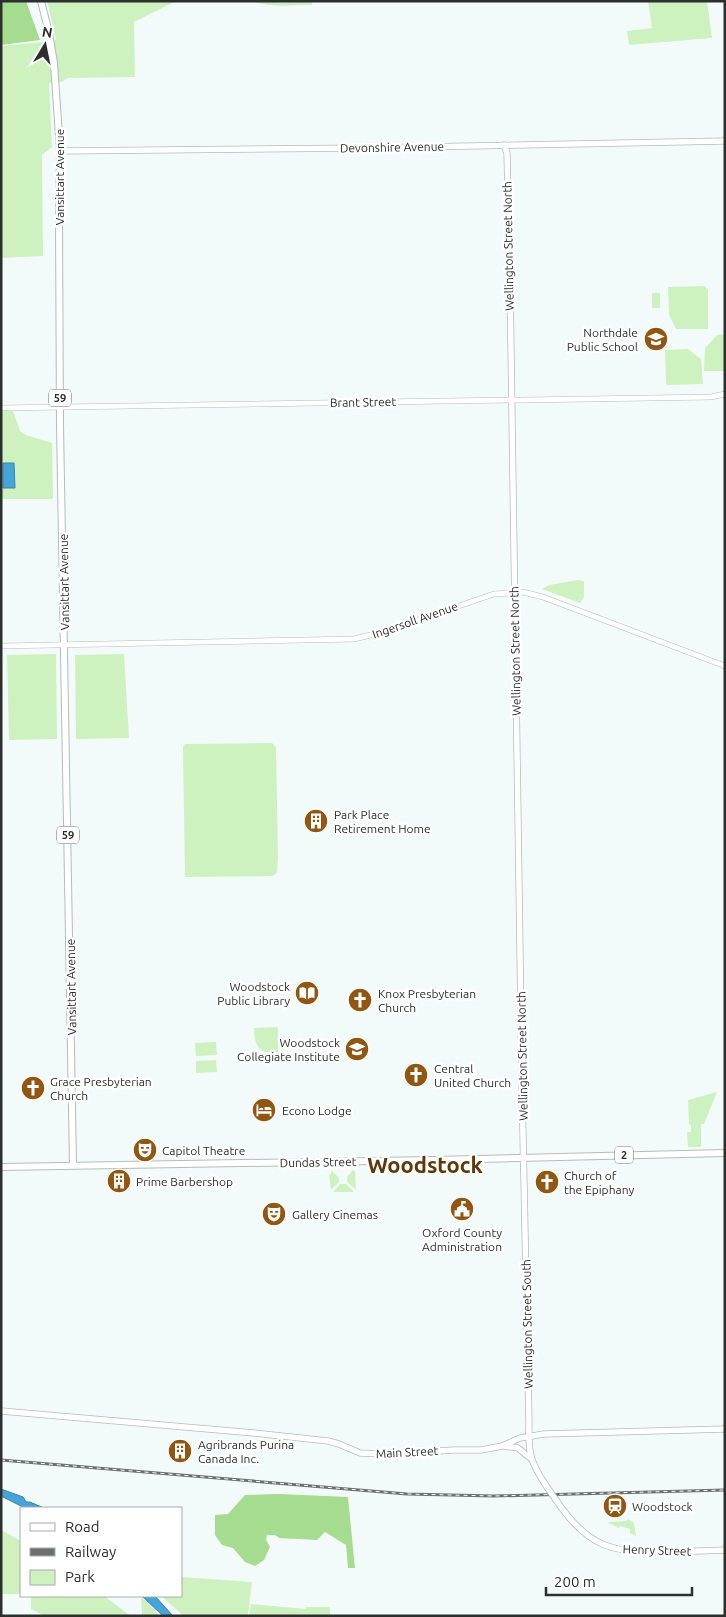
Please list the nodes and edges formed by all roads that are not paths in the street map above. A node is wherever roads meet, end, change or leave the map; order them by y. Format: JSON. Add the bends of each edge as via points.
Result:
{"nodes":[{"id":1,"x":41,"y":1,"type":"edge"},
{"id":2,"x":725,"y":141,"type":"edge"},
{"id":3,"x":504,"y":145,"type":"junction"},
{"id":4,"x":60,"y":152,"type":"junction"},
{"id":5,"x":725,"y":394,"type":"edge"},
{"id":6,"x":511,"y":400,"type":"junction"},
{"id":7,"x":60,"y":407,"type":"junction"},
{"id":8,"x":1,"y":408,"type":"edge"},
{"id":9,"x":514,"y":592,"type":"junction"},
{"id":10,"x":65,"y":645,"type":"junction"},
{"id":11,"x":1,"y":646,"type":"edge"},
{"id":12,"x":725,"y":666,"type":"edge"},
{"id":13,"x":725,"y":1153,"type":"edge"},
{"id":14,"x":524,"y":1158,"type":"junction"},
{"id":15,"x":73,"y":1165,"type":"junction"},
{"id":16,"x":1,"y":1166,"type":"edge"},
{"id":17,"x":1,"y":1410,"type":"edge"},
{"id":18,"x":725,"y":1429,"type":"edge"},
{"id":19,"x":528,"y":1436,"type":"junction"},
{"id":20,"x":502,"y":1446,"type":"junction"},
{"id":21,"x":530,"y":1458,"type":"junction"},
{"id":22,"x":556,"y":1500,"type":"joint"},
{"id":23,"x":725,"y":1550,"type":"edge"}],
"edges":[{"from":1,"to":4,"type":"main road","name":"Vansittart Avenue","number":"59","via":[[54,63]]},
{"from":2,"to":3,"type":"main road","name":"Devonshire Avenue"},
{"from":3,"to":4,"type":"main road","name":"Devonshire Avenue"},
{"from":3,"to":6,"type":"main road","name":"Wellington Street North","via":[[507,153]]},
{"from":4,"to":7,"type":"main road","name":"Vansittart Avenue","number":"59"},
{"from":5,"to":6,"type":"street","name":"Brant Street","via":[[711,397]]},
{"from":6,"to":7,"type":"street","name":"Brant Street"},
{"from":6,"to":9,"type":"main road","name":"Wellington Street North"},
{"from":7,"to":8,"type":"street","name":"Brant Street"},
{"from":7,"to":10,"type":"main road","name":"Vansittart Avenue","number":"59"},
{"from":9,"to":10,"type":"street","name":"Ingersoll Avenue","via":[[494,594],[359,638]]},
{"from":9,"to":12,"type":"street","name":"Ingersoll Avenue","via":[[543,597]]},
{"from":9,"to":14,"type":"main road","name":"Wellington Street North"},
{"from":10,"to":11,"type":"street","name":"Ingersoll Avenue"},
{"from":10,"to":15,"type":"main road","name":"Vansittart Avenue","number":"59"},
{"from":13,"to":14,"type":"main road","name":"Dundas Street","number":"2"},
{"from":14,"to":15,"type":"main road","name":"Dundas Street","number":"2"},
{"from":14,"to":19,"type":"main road","name":"Wellington Street South"},
{"from":15,"to":16,"type":"main road","name":"Dundas Street","number":"2"},
{"from":17,"to":20,"type":"main road","name":"Main Street","via":[[328,1441],[368,1454],[480,1450]]},
{"from":18,"to":19,"type":"main road","name":"Main Street"},
{"from":19,"to":20,"type":"main road","name":"Main Street"},
{"from":19,"to":21,"type":"main road","name":"Wellington Street South"},
{"from":20,"to":21,"type":"main road","via":[[516,1447]]},
{"from":21,"to":22,"type":"main road","name":"Wellington Street South","bridge":true},
{"from":22,"to":23,"type":"main road","name":"Henry Street","via":[[572,1522],[592,1538],[612,1548],[634,1552]]}]}
